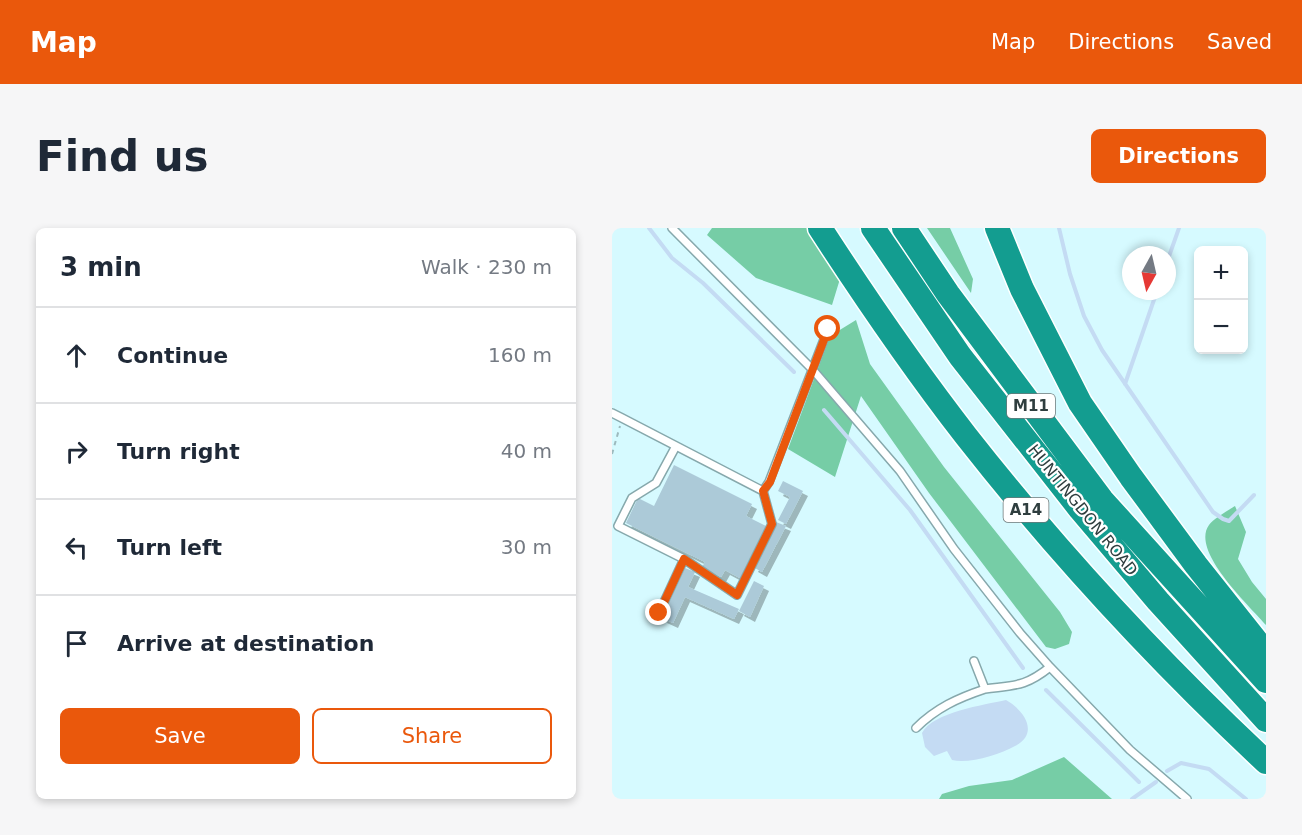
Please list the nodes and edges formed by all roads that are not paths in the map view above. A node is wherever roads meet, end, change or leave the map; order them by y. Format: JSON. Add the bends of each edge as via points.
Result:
{"nodes":[{"id":1,"x":672,"y":228,"type":"edge"},
{"id":2,"x":820,"y":228,"type":"edge"},
{"id":3,"x":873,"y":228,"type":"edge"},
{"id":4,"x":904,"y":228,"type":"edge"},
{"id":5,"x":997,"y":228,"type":"edge"},
{"id":6,"x":1011,"y":228,"type":"edge"},
{"id":7,"x":828,"y":329,"type":"dead end"},
{"id":8,"x":1047,"y":341,"type":"junction"},
{"id":9,"x":813,"y":370,"type":"junction"},
{"id":10,"x":612,"y":412,"type":"edge"},
{"id":11,"x":676,"y":446,"type":"junction"},
{"id":12,"x":763,"y":491,"type":"junction"},
{"id":13,"x":684,"y":559,"type":"junction"},
{"id":14,"x":659,"y":613,"type":"dead end"},
{"id":15,"x":1266,"y":653,"type":"edge"},
{"id":16,"x":974,"y":661,"type":"dead end"},
{"id":17,"x":1050,"y":667,"type":"junction"},
{"id":18,"x":1266,"y":681,"type":"edge"},
{"id":19,"x":985,"y":689,"type":"junction"},
{"id":20,"x":1266,"y":720,"type":"edge"},
{"id":21,"x":916,"y":728,"type":"dead end"},
{"id":22,"x":1266,"y":762,"type":"edge"},
{"id":23,"x":1187,"y":799,"type":"edge"}],
"edges":[{"from":1,"to":9,"type":"lane"},
{"from":2,"to":22,"type":"highway","number":"A14","via":[[909,360],[1017,500],[1144,641]]},
{"from":3,"to":20,"type":"highway","name":"HUNTINGDON ROAD","number":"A14","via":[[960,356],[1073,500]]},
{"from":4,"to":18,"type":"highway","number":"M11","via":[[948,294],[1102,500]]},
{"from":5,"to":8,"type":"highway"},
{"from":6,"to":8,"type":"highway"},
{"from":7,"to":9,"type":"lane"},
{"from":8,"to":15,"type":"highway","via":[[1080,403],[1131,477]]},
{"from":9,"to":12,"type":"lane","via":[[770,482]]},
{"from":9,"to":17,"type":"lane","via":[[900,471],[954,549]]},
{"from":10,"to":11,"type":"lane"},
{"from":11,"to":12,"type":"lane"},
{"from":11,"to":13,"type":"lane","via":[[656,483],[632,498],[618,526]]},
{"from":12,"to":13,"type":"lane","via":[[772,524],[737,595]]},
{"from":13,"to":14,"type":"lane"},
{"from":16,"to":19,"type":"lane"},
{"from":17,"to":19,"type":"lane","via":[[1034,680]]},
{"from":17,"to":23,"type":"lane","via":[[1130,750]]},
{"from":19,"to":21,"type":"lane","via":[[957,698]]}]}
